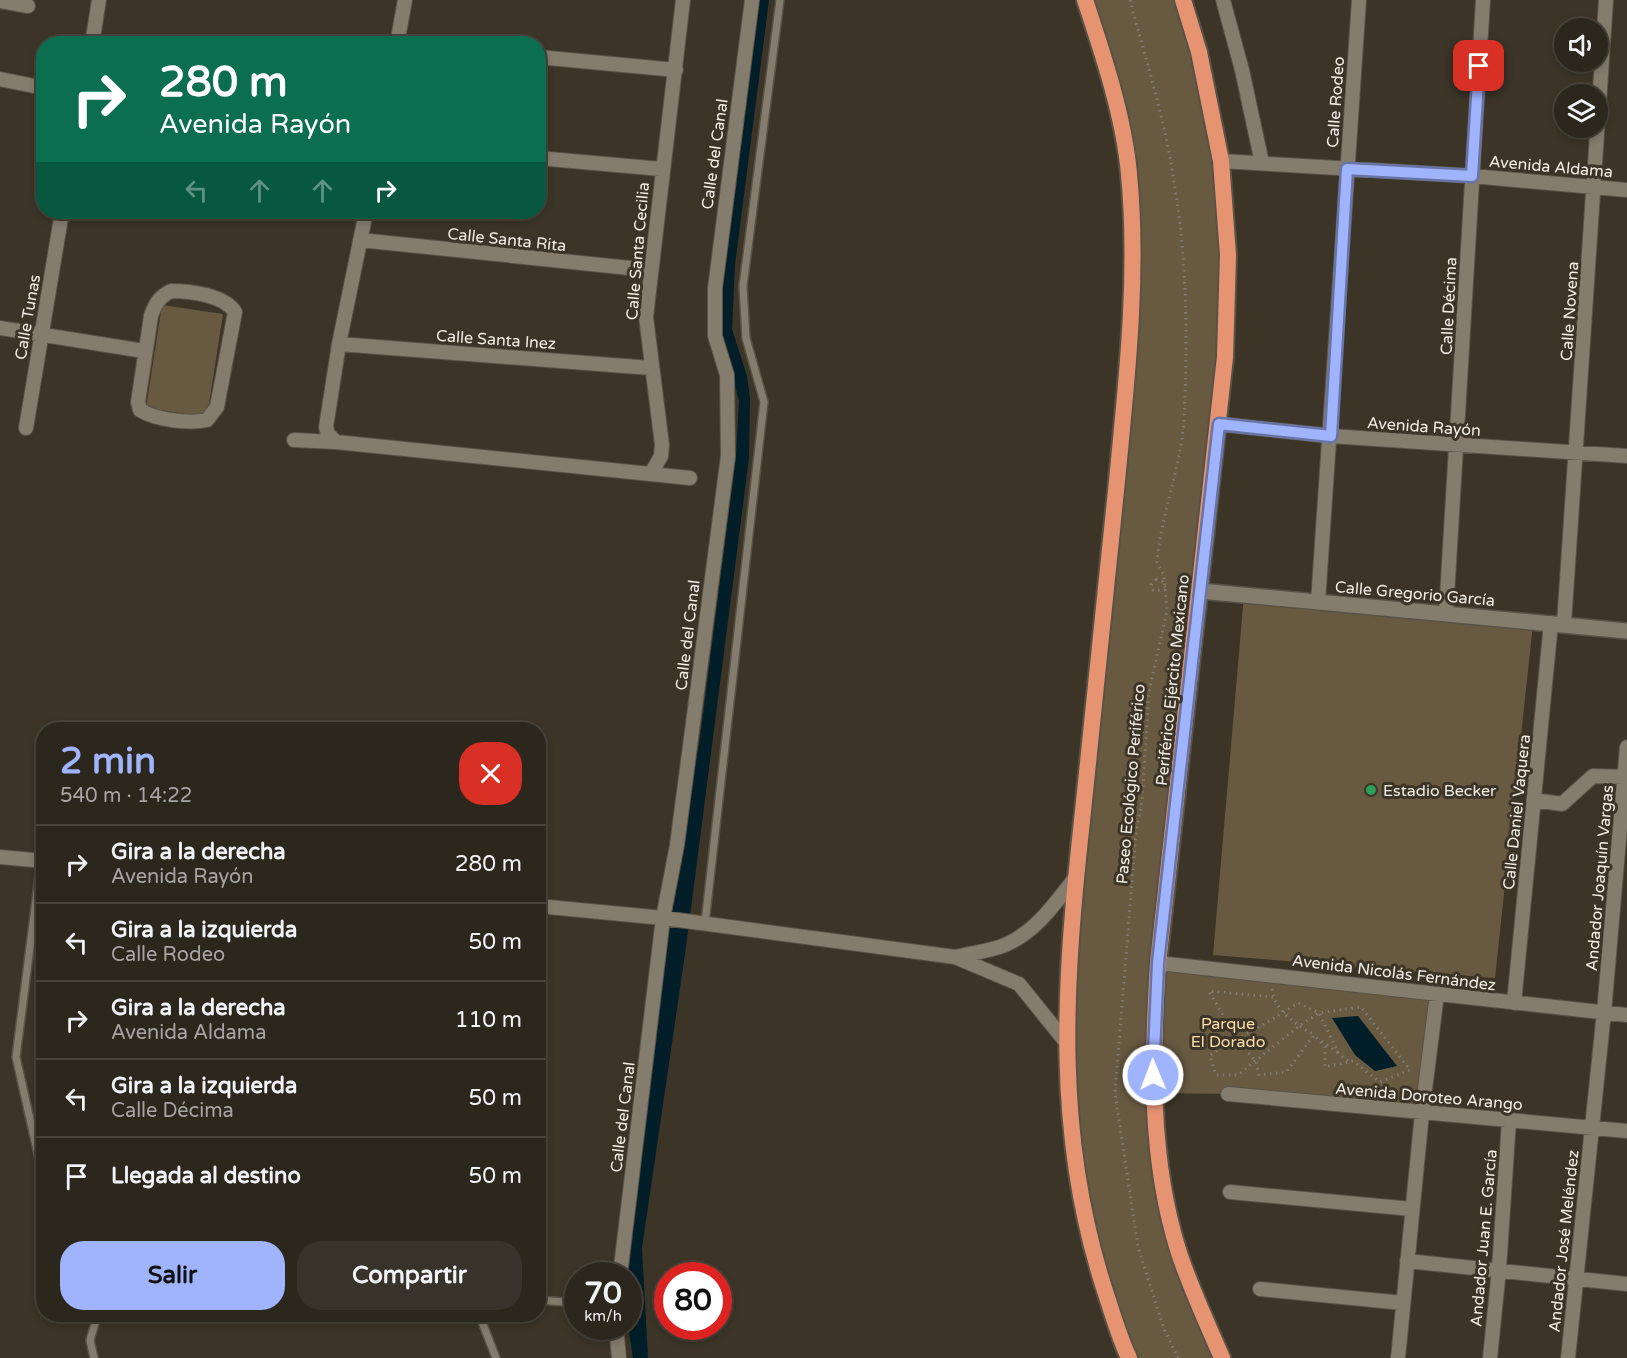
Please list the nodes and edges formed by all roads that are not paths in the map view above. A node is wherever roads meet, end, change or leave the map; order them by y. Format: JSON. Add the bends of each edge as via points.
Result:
{"nodes":[{"id":1,"x":99,"y":0,"type":"edge"},
{"id":2,"x":405,"y":0,"type":"edge"},
{"id":3,"x":683,"y":0,"type":"edge"},
{"id":4,"x":752,"y":0,"type":"edge"},
{"id":5,"x":780,"y":0,"type":"edge"},
{"id":6,"x":1085,"y":0,"type":"edge"},
{"id":7,"x":1183,"y":0,"type":"edge"},
{"id":8,"x":1223,"y":0,"type":"edge"},
{"id":9,"x":1359,"y":0,"type":"edge"},
{"id":10,"x":1483,"y":0,"type":"edge"},
{"id":11,"x":1606,"y":0,"type":"edge"},
{"id":12,"x":0,"y":1,"type":"edge"},
{"id":13,"x":28,"y":6,"type":"dead end"},
{"id":14,"x":1229,"y":7,"type":"edge"},
{"id":15,"x":93,"y":36,"type":"edge"},
{"id":16,"x":399,"y":36,"type":"edge"},
{"id":17,"x":546,"y":58,"type":"edge"},
{"id":18,"x":676,"y":70,"type":"junction"},
{"id":19,"x":0,"y":79,"type":"edge"},
{"id":20,"x":36,"y":86,"type":"edge"},
{"id":21,"x":546,"y":159,"type":"edge"},
{"id":22,"x":1221,"y":161,"type":"junction"},
{"id":23,"x":1262,"y":163,"type":"junction"},
{"id":24,"x":661,"y":169,"type":"junction"},
{"id":25,"x":1347,"y":169,"type":"junction"},
{"id":26,"x":1472,"y":176,"type":"junction"},
{"id":27,"x":1594,"y":186,"type":"junction"},
{"id":28,"x":1627,"y":189,"type":"edge"},
{"id":29,"x":61,"y":219,"type":"edge"},
{"id":30,"x":364,"y":219,"type":"edge"},
{"id":31,"x":360,"y":240,"type":"junction"},
{"id":32,"x":649,"y":270,"type":"junction"},
{"id":33,"x":0,"y":328,"type":"edge"},
{"id":34,"x":40,"y":334,"type":"junction"},
{"id":35,"x":339,"y":344,"type":"junction"},
{"id":36,"x":144,"y":351,"type":"junction"},
{"id":37,"x":651,"y":368,"type":"junction"},
{"id":38,"x":1219,"y":424,"type":"junction"},
{"id":39,"x":26,"y":428,"type":"dead end"},
{"id":40,"x":1331,"y":436,"type":"junction"},
{"id":41,"x":294,"y":440,"type":"dead end"},
{"id":42,"x":336,"y":442,"type":"junction"},
{"id":43,"x":1457,"y":445,"type":"junction"},
{"id":44,"x":1577,"y":452,"type":"junction"},
{"id":45,"x":1627,"y":456,"type":"edge"},
{"id":46,"x":652,"y":472,"type":"junction"},
{"id":47,"x":690,"y":478,"type":"dead end"},
{"id":48,"x":1200,"y":591,"type":"junction"},
{"id":49,"x":1318,"y":602,"type":"junction"},
{"id":50,"x":1446,"y":614,"type":"junction"},
{"id":51,"x":1557,"y":624,"type":"junction"},
{"id":52,"x":1627,"y":631,"type":"edge"},
{"id":53,"x":1627,"y":747,"type":"edge"},
{"id":54,"x":1626,"y":777,"type":"edge"},
{"id":55,"x":1534,"y":800,"type":"junction"},
{"id":56,"x":0,"y":857,"type":"edge"},
{"id":57,"x":36,"y":860,"type":"edge"},
{"id":58,"x":1076,"y":877,"type":"junction"},
{"id":59,"x":36,"y":906,"type":"edge"},
{"id":60,"x":546,"y":907,"type":"edge"},
{"id":61,"x":663,"y":918,"type":"junction"},
{"id":62,"x":705,"y":923,"type":"junction"},
{"id":63,"x":955,"y":957,"type":"junction"},
{"id":64,"x":1158,"y":963,"type":"junction"},
{"id":65,"x":1437,"y":994,"type":"junction"},
{"id":66,"x":1514,"y":1003,"type":"junction"},
{"id":67,"x":1604,"y":1012,"type":"junction"},
{"id":68,"x":1627,"y":1014,"type":"edge"},
{"id":69,"x":1065,"y":1041,"type":"junction"},
{"id":70,"x":1228,"y":1094,"type":"dead end"},
{"id":71,"x":1422,"y":1113,"type":"junction"},
{"id":72,"x":1509,"y":1120,"type":"junction"},
{"id":73,"x":1591,"y":1128,"type":"junction"},
{"id":74,"x":1627,"y":1131,"type":"edge"},
{"id":75,"x":36,"y":1146,"type":"edge"},
{"id":76,"x":1230,"y":1192,"type":"dead end"},
{"id":77,"x":1412,"y":1209,"type":"junction"},
{"id":78,"x":1407,"y":1261,"type":"junction"},
{"id":79,"x":622,"y":1262,"type":"edge"},
{"id":80,"x":1499,"y":1269,"type":"junction"},
{"id":81,"x":1574,"y":1278,"type":"junction"},
{"id":82,"x":1627,"y":1284,"type":"edge"},
{"id":83,"x":1260,"y":1289,"type":"dead end"},
{"id":84,"x":546,"y":1301,"type":"edge"},
{"id":85,"x":564,"y":1302,"type":"edge"},
{"id":86,"x":1403,"y":1303,"type":"junction"},
{"id":87,"x":96,"y":1322,"type":"edge"},
{"id":88,"x":482,"y":1322,"type":"edge"},
{"id":89,"x":617,"y":1340,"type":"edge"},
{"id":90,"x":94,"y":1358,"type":"edge"},
{"id":91,"x":496,"y":1358,"type":"edge"},
{"id":92,"x":619,"y":1358,"type":"edge"},
{"id":93,"x":1129,"y":1358,"type":"edge"},
{"id":94,"x":1222,"y":1358,"type":"edge"},
{"id":95,"x":1398,"y":1358,"type":"edge"},
{"id":96,"x":1490,"y":1358,"type":"edge"},
{"id":97,"x":1568,"y":1358,"type":"edge"}],
"edges":[{"from":1,"to":15,"type":"street"},
{"from":2,"to":16,"type":"street"},
{"from":3,"to":18,"type":"street","name":"Calle Santa Cecilia"},
{"from":4,"to":61,"type":"street","name":"Calle del Canal","via":[[715,288],[715,336],[727,375],[728,456],[677,845]]},
{"from":5,"to":62,"type":"lane","via":[[743,286],[746,338],[764,402]]},
{"from":6,"to":58,"type":"highway","via":[[1107,66],[1129,172],[1132,263],[1128,360]]},
{"from":7,"to":22,"type":"highway","name":"Periférico Ejército Mexicano","via":[[1199,52]]},
{"from":8,"to":14,"type":"street"},
{"from":9,"to":25,"type":"street","name":"Calle Rodeo"},
{"from":10,"to":26,"type":"street","name":"Calle Décima"},
{"from":11,"to":27,"type":"street","name":"Calle Novena"},
{"from":12,"to":13,"type":"street"},
{"from":14,"to":23,"type":"street"},
{"from":17,"to":18,"type":"street"},
{"from":18,"to":24,"type":"street","name":"Calle Santa Cecilia"},
{"from":19,"to":20,"type":"street"},
{"from":21,"to":24,"type":"street"},
{"from":22,"to":23,"type":"street","name":"Avenida Aldama"},
{"from":22,"to":38,"type":"highway","name":"Periférico Ejército Mexicano","via":[[1228,255]]},
{"from":23,"to":25,"type":"street","name":"Avenida Aldama"},
{"from":24,"to":32,"type":"street","name":"Calle Santa Cecilia"},
{"from":25,"to":26,"type":"street","name":"Avenida Aldama"},
{"from":25,"to":40,"type":"street","name":"Calle Rodeo"},
{"from":26,"to":27,"type":"street","name":"Avenida Aldama"},
{"from":26,"to":43,"type":"street","name":"Calle Décima"},
{"from":27,"to":28,"type":"street","name":"Avenida Aldama"},
{"from":27,"to":44,"type":"street","name":"Calle Novena"},
{"from":29,"to":34,"type":"street","name":"Calle Tunas"},
{"from":30,"to":31,"type":"street"},
{"from":31,"to":32,"type":"street","name":"Calle Santa Rita"},
{"from":31,"to":35,"type":"street"},
{"from":32,"to":37,"type":"street","name":"Calle Santa Cecilia","via":[[646,317]]},
{"from":33,"to":34,"type":"street"},
{"from":34,"to":36,"type":"street"},
{"from":34,"to":39,"type":"street","name":"Calle Tunas"},
{"from":35,"to":37,"type":"street","name":"Calle Santa Inez"},
{"from":35,"to":42,"type":"street","via":[[326,427]]},
{"from":36,"to":36,"type":"street","via":[[136,396],[140,410],[154,416],[207,420],[217,407],[235,312],[218,299],[171,291],[155,303]]},
{"from":37,"to":46,"type":"street","name":"Calle Santa Cecilia","via":[[662,445]]},
{"from":38,"to":40,"type":"street","name":"Avenida Rayón"},
{"from":38,"to":48,"type":"highway","name":"Periférico Ejército Mexicano"},
{"from":40,"to":43,"type":"street","name":"Avenida Rayón"},
{"from":40,"to":49,"type":"street","name":"Calle Rodeo"},
{"from":41,"to":42,"type":"street"},
{"from":42,"to":46,"type":"street"},
{"from":43,"to":44,"type":"street","name":"Avenida Rayón"},
{"from":43,"to":50,"type":"street","name":"Calle Décima"},
{"from":44,"to":45,"type":"street","name":"Avenida Rayón"},
{"from":44,"to":51,"type":"street","name":"Calle Novena"},
{"from":46,"to":47,"type":"street"},
{"from":48,"to":49,"type":"street","name":"Calle Gregorio García"},
{"from":48,"to":64,"type":"highway","name":"Periférico Ejército Mexicano"},
{"from":49,"to":50,"type":"street","name":"Calle Gregorio García"},
{"from":50,"to":51,"type":"street","name":"Calle Gregorio García"},
{"from":51,"to":52,"type":"street","name":"Calle Gregorio García"},
{"from":51,"to":55,"type":"street","name":"Calle Daniel Vaquera"},
{"from":53,"to":54,"type":"street","name":"Andador Joaquín Vargas"},
{"from":54,"to":55,"type":"street","via":[[1593,776],[1562,804]]},
{"from":54,"to":67,"type":"street","name":"Andador Joaquín Vargas"},
{"from":55,"to":66,"type":"street","name":"Calle Daniel Vaquera"},
{"from":56,"to":57,"type":"street"},
{"from":58,"to":63,"type":"street","via":[[1045,917],[1024,934],[1004,945]]},
{"from":58,"to":69,"type":"highway"},
{"from":59,"to":75,"type":"lane","via":[[16,1057]]},
{"from":60,"to":61,"type":"street"},
{"from":61,"to":62,"type":"street"},
{"from":61,"to":79,"type":"street","name":"Calle del Canal"},
{"from":62,"to":63,"type":"street"},
{"from":63,"to":69,"type":"street","via":[[1018,984]]},
{"from":64,"to":65,"type":"street","name":"Avenida Nicolás Fernández"},
{"from":64,"to":94,"type":"highway","name":"Periférico Ejército Mexicano","via":[[1152,1052],[1164,1190],[1178,1251]]},
{"from":65,"to":66,"type":"street","name":"Avenida Nicolás Fernández"},
{"from":65,"to":71,"type":"street"},
{"from":66,"to":67,"type":"street","name":"Avenida Nicolás Fernández"},
{"from":67,"to":68,"type":"street","name":"Avenida Nicolás Fernández"},
{"from":67,"to":73,"type":"street","name":"Andador Joaquín Vargas"},
{"from":69,"to":93,"type":"highway","via":[[1070,1128],[1082,1205],[1098,1270]]},
{"from":70,"to":71,"type":"street","name":"Avenida Doroteo Arango"},
{"from":71,"to":72,"type":"street","name":"Avenida Doroteo Arango"},
{"from":71,"to":77,"type":"street"},
{"from":72,"to":73,"type":"street","name":"Avenida Doroteo Arango"},
{"from":72,"to":80,"type":"street","name":"Andador Juan E. García"},
{"from":73,"to":74,"type":"street","name":"Avenida Doroteo Arango"},
{"from":73,"to":81,"type":"street","name":"Andador José Meléndez"},
{"from":76,"to":77,"type":"street"},
{"from":77,"to":78,"type":"street"},
{"from":78,"to":80,"type":"street"},
{"from":78,"to":86,"type":"street"},
{"from":80,"to":81,"type":"street"},
{"from":80,"to":96,"type":"street","name":"Andador Juan E. García"},
{"from":81,"to":82,"type":"street"},
{"from":81,"to":97,"type":"street","name":"Andador José Meléndez"},
{"from":83,"to":86,"type":"street"},
{"from":84,"to":85,"type":"lane"},
{"from":86,"to":95,"type":"street"},
{"from":87,"to":90,"type":"lane","via":[[90,1340]]},
{"from":88,"to":91,"type":"lane"},
{"from":89,"to":92,"type":"street"}]}
